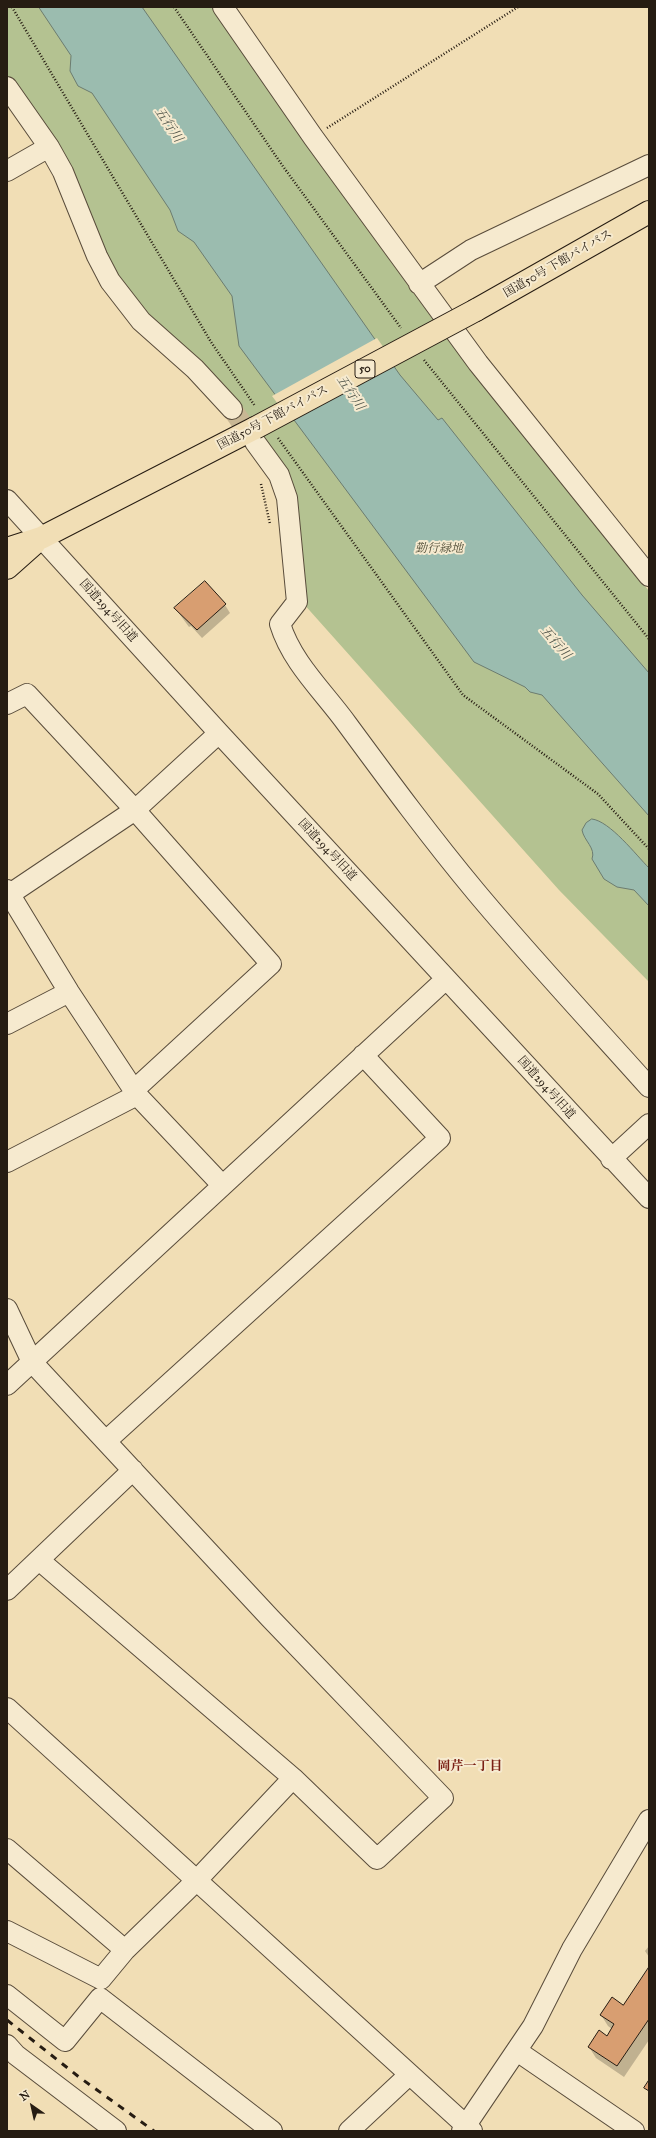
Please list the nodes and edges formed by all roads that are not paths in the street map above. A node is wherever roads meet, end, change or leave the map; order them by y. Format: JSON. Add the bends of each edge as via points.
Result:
{"nodes":[{"id":1,"x":223,"y":7,"type":"edge"},
{"id":2,"x":7,"y":87,"type":"edge"},
{"id":3,"x":49,"y":147,"type":"junction"},
{"id":4,"x":649,"y":165,"type":"edge"},
{"id":5,"x":7,"y":171,"type":"edge"},
{"id":6,"x":649,"y":212,"type":"edge"},
{"id":7,"x":419,"y":284,"type":"junction"},
{"id":8,"x":232,"y":409,"type":"tunnel mouth"},
{"id":9,"x":260,"y":428,"type":"junction"},
{"id":10,"x":7,"y":500,"type":"edge"},
{"id":11,"x":41,"y":538,"type":"junction"},
{"id":12,"x":7,"y":549,"type":"edge"},
{"id":13,"x":7,"y":568,"type":"edge"},
{"id":14,"x":649,"y":576,"type":"edge"},
{"id":15,"x":7,"y":704,"type":"edge"},
{"id":16,"x":219,"y":733,"type":"junction"},
{"id":17,"x":136,"y":810,"type":"junction"},
{"id":18,"x":8,"y":894,"type":"edge"},
{"id":19,"x":446,"y":978,"type":"junction"},
{"id":20,"x":70,"y":992,"type":"junction"},
{"id":21,"x":7,"y":1024,"type":"edge"},
{"id":22,"x":363,"y":1054,"type":"junction"},
{"id":23,"x":649,"y":1087,"type":"edge"},
{"id":24,"x":135,"y":1092,"type":"junction"},
{"id":25,"x":649,"y":1124,"type":"edge"},
{"id":26,"x":611,"y":1159,"type":"junction"},
{"id":27,"x":7,"y":1162,"type":"edge"},
{"id":28,"x":222,"y":1185,"type":"junction"},
{"id":29,"x":649,"y":1198,"type":"edge"},
{"id":30,"x":7,"y":1309,"type":"edge"},
{"id":31,"x":32,"y":1362,"type":"junction"},
{"id":32,"x":7,"y":1385,"type":"edge"},
{"id":33,"x":106,"y":1441,"type":"junction"},
{"id":34,"x":133,"y":1470,"type":"junction"},
{"id":35,"x":38,"y":1560,"type":"junction"},
{"id":36,"x":7,"y":1590,"type":"edge"},
{"id":37,"x":7,"y":1708,"type":"edge"},
{"id":38,"x":293,"y":1778,"type":"junction"},
{"id":39,"x":647,"y":1827,"type":"edge"},
{"id":40,"x":7,"y":1848,"type":"edge"},
{"id":41,"x":197,"y":1880,"type":"junction"},
{"id":42,"x":7,"y":1931,"type":"edge"},
{"id":43,"x":126,"y":1950,"type":"junction"},
{"id":44,"x":101,"y":1988,"type":"junction"},
{"id":45,"x":7,"y":1995,"type":"edge"},
{"id":46,"x":517,"y":2051,"type":"junction"},
{"id":47,"x":10,"y":2056,"type":"edge"},
{"id":48,"x":409,"y":2075,"type":"junction"},
{"id":49,"x":467,"y":2129,"type":"edge"},
{"id":50,"x":116,"y":2131,"type":"edge"},
{"id":51,"x":272,"y":2131,"type":"edge"},
{"id":52,"x":349,"y":2131,"type":"edge"},
{"id":53,"x":634,"y":2131,"type":"edge"}],
"edges":[{"from":1,"to":7,"type":"street"},
{"from":2,"to":3,"type":"street"},
{"from":3,"to":5,"type":"street"},
{"from":3,"to":8,"type":"street","via":[[110,281],[141,321],[195,368]]},
{"from":4,"to":7,"type":"street","via":[[471,250]]},
{"from":6,"to":9,"type":"highway","name":"国道50号 下館バイパス","number":"50","bridge":true},
{"from":7,"to":14,"type":"street","via":[[478,363]]},
{"from":9,"to":11,"type":"highway","name":"国道50号 下館バイパス","number":"50"},
{"from":9,"to":23,"type":"street","via":[[287,498],[297,602],[280,624],[288,643],[310,679],[330,700],[405,802],[476,892]]},
{"from":10,"to":11,"type":"street","name":"国道294号旧道"},
{"from":11,"to":12,"type":"highway","name":"国道50号 下館バイパス","number":"50"},
{"from":11,"to":13,"type":"highway","name":"国道50号 下館バイパス","number":"50"},
{"from":11,"to":16,"type":"street","name":"国道294号旧道"},
{"from":15,"to":17,"type":"street","via":[[27,694]]},
{"from":16,"to":17,"type":"street"},
{"from":16,"to":19,"type":"street","name":"国道294号旧道"},
{"from":17,"to":18,"type":"street"},
{"from":17,"to":24,"type":"street","via":[[271,964]]},
{"from":18,"to":20,"type":"street"},
{"from":19,"to":22,"type":"street"},
{"from":19,"to":26,"type":"street","name":"国道294号旧道"},
{"from":20,"to":21,"type":"street"},
{"from":20,"to":24,"type":"street"},
{"from":22,"to":28,"type":"street"},
{"from":22,"to":33,"type":"street","via":[[440,1138]]},
{"from":24,"to":27,"type":"street"},
{"from":24,"to":28,"type":"street"},
{"from":25,"to":26,"type":"street"},
{"from":26,"to":29,"type":"street","name":"国道294号旧道"},
{"from":28,"to":31,"type":"street"},
{"from":30,"to":31,"type":"street"},
{"from":31,"to":32,"type":"street"},
{"from":31,"to":33,"type":"street"},
{"from":33,"to":34,"type":"street"},
{"from":34,"to":35,"type":"street"},
{"from":34,"to":38,"type":"street","via":[[270,1618],[443,1798],[376,1859]]},
{"from":35,"to":36,"type":"street"},
{"from":35,"to":38,"type":"street"},
{"from":37,"to":41,"type":"street"},
{"from":38,"to":41,"type":"street"},
{"from":39,"to":46,"type":"street","via":[[572,1949],[533,2026]]},
{"from":40,"to":43,"type":"street"},
{"from":41,"to":43,"type":"street"},
{"from":41,"to":48,"type":"street"},
{"from":42,"to":44,"type":"street"},
{"from":43,"to":44,"type":"street"},
{"from":44,"to":45,"type":"street","via":[[65,2042]]},
{"from":44,"to":51,"type":"street"},
{"from":46,"to":49,"type":"street"},
{"from":46,"to":53,"type":"street"},
{"from":47,"to":50,"type":"street"},
{"from":48,"to":49,"type":"street"},
{"from":48,"to":52,"type":"street"}]}
